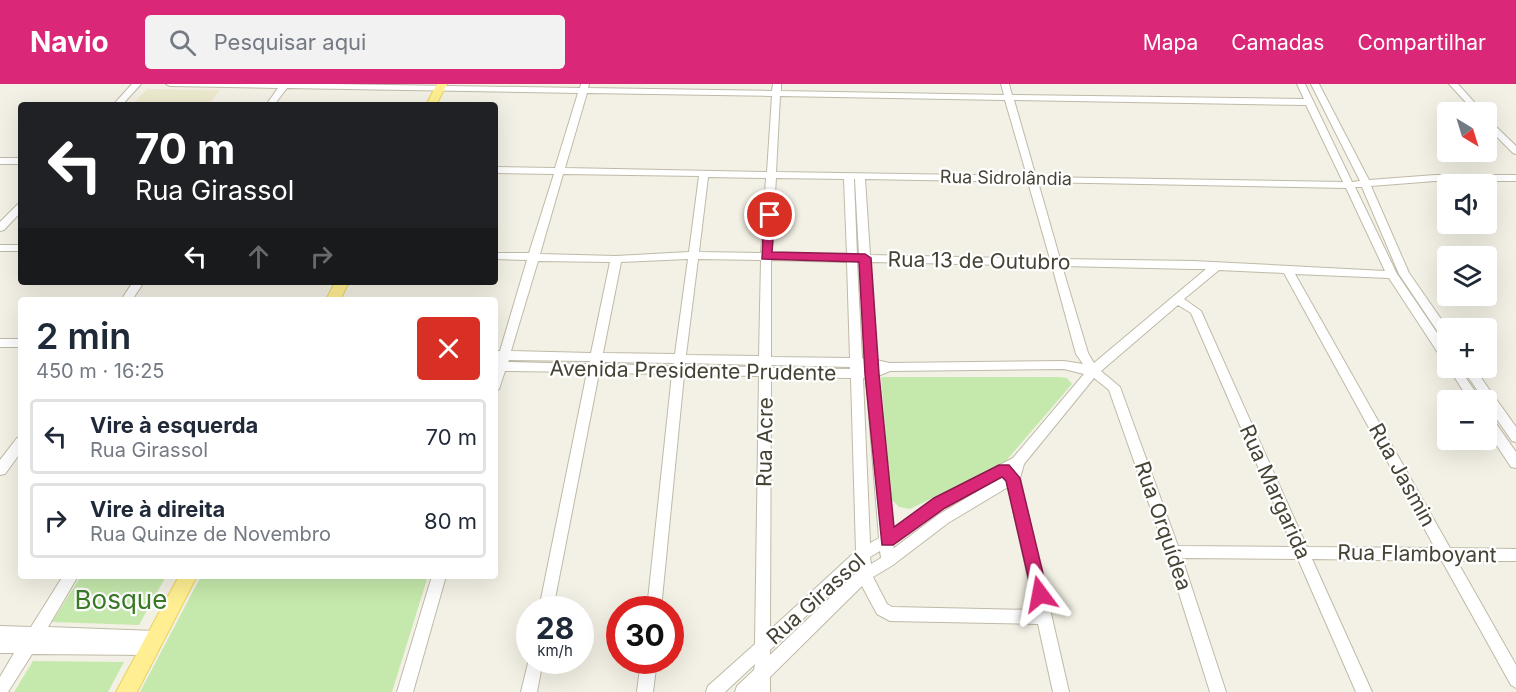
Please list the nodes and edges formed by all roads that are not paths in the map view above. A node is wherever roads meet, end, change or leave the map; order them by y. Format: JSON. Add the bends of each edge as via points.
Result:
{"nodes":[{"id":1,"x":136,"y":84,"type":"edge"},
{"id":2,"x":170,"y":84,"type":"edge"},
{"id":3,"x":1005,"y":84,"type":"edge"},
{"id":4,"x":1301,"y":84,"type":"edge"},
{"id":5,"x":1315,"y":84,"type":"edge"},
{"id":6,"x":1453,"y":84,"type":"edge"},
{"id":7,"x":285,"y":85,"type":"edge"},
{"id":8,"x":441,"y":86,"type":"edge"},
{"id":9,"x":584,"y":87,"type":"edge"},
{"id":10,"x":777,"y":88,"type":"edge"},
{"id":11,"x":1008,"y":96,"type":"junction"},
{"id":12,"x":120,"y":102,"type":"edge"},
{"id":13,"x":272,"y":102,"type":"edge"},
{"id":14,"x":433,"y":102,"type":"edge"},
{"id":15,"x":1310,"y":102,"type":"junction"},
{"id":16,"x":1470,"y":102,"type":"edge"},
{"id":17,"x":1497,"y":131,"type":"edge"},
{"id":18,"x":1516,"y":151,"type":"edge"},
{"id":19,"x":0,"y":160,"type":"edge"},
{"id":20,"x":18,"y":161,"type":"edge"},
{"id":21,"x":498,"y":170,"type":"edge"},
{"id":22,"x":559,"y":170,"type":"junction"},
{"id":23,"x":704,"y":173,"type":"junction"},
{"id":24,"x":773,"y":174,"type":"junction"},
{"id":25,"x":855,"y":176,"type":"junction"},
{"id":26,"x":1516,"y":178,"type":"edge"},
{"id":27,"x":1032,"y":179,"type":"junction"},
{"id":28,"x":1365,"y":182,"type":"junction"},
{"id":29,"x":1347,"y":185,"type":"junction"},
{"id":30,"x":18,"y":209,"type":"edge"},
{"id":31,"x":0,"y":228,"type":"edge"},
{"id":32,"x":0,"y":248,"type":"edge"},
{"id":33,"x":18,"y":248,"type":"edge"},
{"id":34,"x":693,"y":255,"type":"junction"},
{"id":35,"x":498,"y":256,"type":"edge"},
{"id":36,"x":533,"y":256,"type":"junction"},
{"id":37,"x":766,"y":256,"type":"junction"},
{"id":38,"x":853,"y":258,"type":"junction"},
{"id":39,"x":865,"y":258,"type":"junction"},
{"id":40,"x":616,"y":259,"type":"junction"},
{"id":41,"x":1056,"y":262,"type":"junction"},
{"id":42,"x":1217,"y":266,"type":"junction"},
{"id":43,"x":1288,"y":270,"type":"junction"},
{"id":44,"x":1392,"y":275,"type":"junction"},
{"id":45,"x":138,"y":285,"type":"edge"},
{"id":46,"x":128,"y":297,"type":"edge"},
{"id":47,"x":1177,"y":300,"type":"junction"},
{"id":48,"x":1437,"y":322,"type":"edge"},
{"id":49,"x":1437,"y":342,"type":"edge"},
{"id":50,"x":0,"y":343,"type":"edge"},
{"id":51,"x":18,"y":343,"type":"edge"},
{"id":52,"x":499,"y":360,"type":"edge"},
{"id":53,"x":595,"y":363,"type":"junction"},
{"id":54,"x":679,"y":364,"type":"junction"},
{"id":55,"x":766,"y":367,"type":"junction"},
{"id":56,"x":865,"y":369,"type":"junction"},
{"id":57,"x":1092,"y":370,"type":"junction"},
{"id":58,"x":1475,"y":378,"type":"edge"},
{"id":59,"x":1497,"y":434,"type":"edge"},
{"id":60,"x":1516,"y":437,"type":"edge"},
{"id":61,"x":18,"y":446,"type":"edge"},
{"id":62,"x":1516,"y":463,"type":"edge"},
{"id":63,"x":0,"y":470,"type":"edge"},
{"id":64,"x":1008,"y":473,"type":"junction"},
{"id":65,"x":888,"y":540,"type":"junction"},
{"id":66,"x":1173,"y":552,"type":"junction"},
{"id":67,"x":1302,"y":553,"type":"junction"},
{"id":68,"x":1446,"y":554,"type":"junction"},
{"id":69,"x":861,"y":555,"type":"junction"},
{"id":70,"x":1516,"y":555,"type":"edge"},
{"id":71,"x":888,"y":561,"type":"junction"},
{"id":72,"x":864,"y":575,"type":"junction"},
{"id":73,"x":69,"y":579,"type":"edge"},
{"id":74,"x":186,"y":579,"type":"edge"},
{"id":75,"x":438,"y":579,"type":"edge"},
{"id":76,"x":549,"y":596,"type":"edge"},
{"id":77,"x":655,"y":596,"type":"edge"},
{"id":78,"x":1046,"y":617,"type":"junction"},
{"id":79,"x":0,"y":633,"type":"edge"},
{"id":80,"x":32,"y":639,"type":"junction"},
{"id":81,"x":152,"y":643,"type":"junction"},
{"id":82,"x":0,"y":646,"type":"edge"},
{"id":83,"x":762,"y":649,"type":"junction"},
{"id":84,"x":532,"y":674,"type":"edge"},
{"id":85,"x":647,"y":674,"type":"edge"},
{"id":86,"x":761,"y":675,"type":"junction"},
{"id":87,"x":1516,"y":680,"type":"edge"},
{"id":88,"x":0,"y":691,"type":"edge"},
{"id":89,"x":126,"y":692,"type":"edge"},
{"id":90,"x":405,"y":692,"type":"edge"},
{"id":91,"x":529,"y":692,"type":"edge"},
{"id":92,"x":645,"y":692,"type":"edge"},
{"id":93,"x":714,"y":692,"type":"edge"},
{"id":94,"x":743,"y":692,"type":"edge"},
{"id":95,"x":762,"y":692,"type":"edge"},
{"id":96,"x":1061,"y":692,"type":"edge"},
{"id":97,"x":1218,"y":692,"type":"edge"},
{"id":98,"x":1364,"y":692,"type":"edge"}],
"edges":[{"from":1,"to":12,"type":"street"},
{"from":2,"to":7,"type":"street"},
{"from":3,"to":11,"type":"street"},
{"from":4,"to":15,"type":"street"},
{"from":5,"to":28,"type":"street"},
{"from":6,"to":16,"type":"street"},
{"from":7,"to":8,"type":"street"},
{"from":7,"to":13,"type":"street"},
{"from":8,"to":9,"type":"street"},
{"from":8,"to":14,"type":"main road"},
{"from":9,"to":10,"type":"street"},
{"from":9,"to":22,"type":"street"},
{"from":10,"to":11,"type":"street"},
{"from":10,"to":24,"type":"street","name":"Rua Acre"},
{"from":11,"to":15,"type":"street"},
{"from":11,"to":27,"type":"street"},
{"from":15,"to":29,"type":"street"},
{"from":17,"to":18,"type":"street"},
{"from":19,"to":20,"type":"street"},
{"from":21,"to":22,"type":"street","name":"Rua Sidrolândia"},
{"from":22,"to":23,"type":"street","name":"Rua Sidrolândia"},
{"from":22,"to":36,"type":"street"},
{"from":23,"to":24,"type":"street","name":"Rua Sidrolândia"},
{"from":23,"to":34,"type":"street"},
{"from":24,"to":25,"type":"street","name":"Rua Sidrolândia"},
{"from":24,"to":37,"type":"street","name":"Rua Acre"},
{"from":25,"to":27,"type":"street","name":"Rua Sidrolândia"},
{"from":25,"to":38,"type":"street"},
{"from":25,"to":39,"type":"street"},
{"from":26,"to":28,"type":"street","name":"Rua Sidrolândia"},
{"from":27,"to":29,"type":"street","name":"Rua Sidrolândia"},
{"from":27,"to":41,"type":"street"},
{"from":28,"to":29,"type":"street","name":"Rua Sidrolândia"},
{"from":28,"to":48,"type":"street","via":[[1404,274]]},
{"from":29,"to":44,"type":"street"},
{"from":30,"to":31,"type":"street"},
{"from":32,"to":33,"type":"street"},
{"from":34,"to":37,"type":"street","name":"Rua 13 de Outubro"},
{"from":34,"to":40,"type":"street","name":"Rua 13 de Outubro"},
{"from":34,"to":54,"type":"street"},
{"from":35,"to":36,"type":"street","name":"Rua 13 de Outubro"},
{"from":36,"to":40,"type":"street","name":"Rua 13 de Outubro"},
{"from":36,"to":52,"type":"street"},
{"from":37,"to":38,"type":"street","name":"Rua 13 de Outubro"},
{"from":37,"to":55,"type":"street","name":"Rua Acre"},
{"from":38,"to":39,"type":"street","name":"Rua 13 de Outubro"},
{"from":38,"to":56,"type":"street"},
{"from":39,"to":41,"type":"street","name":"Rua 13 de Outubro"},
{"from":39,"to":56,"type":"street"},
{"from":40,"to":53,"type":"street"},
{"from":41,"to":42,"type":"street","name":"Rua 13 de Outubro"},
{"from":41,"to":57,"type":"street","via":[[1082,354]]},
{"from":42,"to":43,"type":"street","name":"Rua 13 de Outubro"},
{"from":42,"to":47,"type":"street"},
{"from":43,"to":44,"type":"street","name":"Rua 13 de Outubro"},
{"from":43,"to":68,"type":"street","name":"Rua Jasmin"},
{"from":44,"to":49,"type":"street"},
{"from":45,"to":46,"type":"street"},
{"from":47,"to":57,"type":"street"},
{"from":47,"to":67,"type":"street","name":"Rua Margarida","via":[[1195,311]]},
{"from":50,"to":51,"type":"street"},
{"from":52,"to":53,"type":"street","name":"Avenida Presidente Prudente"},
{"from":53,"to":54,"type":"street","name":"Avenida Presidente Prudente"},
{"from":53,"to":76,"type":"street"},
{"from":54,"to":55,"type":"street","name":"Avenida Presidente Prudente"},
{"from":54,"to":77,"type":"street"},
{"from":55,"to":56,"type":"street","name":"Avenida Presidente Prudente"},
{"from":55,"to":83,"type":"street","name":"Rua Acre"},
{"from":56,"to":57,"type":"street","name":"Avenida Presidente Prudente","via":[[1064,365]]},
{"from":56,"to":65,"type":"street"},
{"from":56,"to":69,"type":"street"},
{"from":57,"to":64,"type":"street"},
{"from":57,"to":66,"type":"street","name":"Rua Orquídea","via":[[1114,387]]},
{"from":58,"to":60,"type":"street"},
{"from":59,"to":62,"type":"street"},
{"from":61,"to":63,"type":"street"},
{"from":64,"to":65,"type":"street","name":"Rua Girassol","via":[[940,503]]},
{"from":64,"to":71,"type":"street","name":"Rua Girassol"},
{"from":64,"to":78,"type":"street"},
{"from":65,"to":69,"type":"street","name":"Rua Girassol"},
{"from":65,"to":71,"type":"street"},
{"from":66,"to":67,"type":"street","name":"Rua Flamboyant"},
{"from":66,"to":97,"type":"street","name":"Rua Orquídea"},
{"from":67,"to":68,"type":"street","name":"Rua Flamboyant"},
{"from":67,"to":98,"type":"street","name":"Rua Margarida"},
{"from":68,"to":70,"type":"street","name":"Rua Flamboyant"},
{"from":68,"to":87,"type":"street","name":"Rua Jasmin"},
{"from":69,"to":72,"type":"street"},
{"from":69,"to":83,"type":"street","name":"Rua Girassol"},
{"from":71,"to":72,"type":"street","name":"Rua Girassol"},
{"from":72,"to":78,"type":"street","via":[[882,609],[890,614]]},
{"from":72,"to":86,"type":"street","name":"Rua Girassol"},
{"from":73,"to":80,"type":"street"},
{"from":74,"to":81,"type":"main road"},
{"from":75,"to":90,"type":"street"},
{"from":78,"to":96,"type":"street"},
{"from":79,"to":80,"type":"street"},
{"from":80,"to":81,"type":"street"},
{"from":80,"to":82,"type":"street"},
{"from":80,"to":88,"type":"street"},
{"from":81,"to":89,"type":"main road"},
{"from":83,"to":86,"type":"street","name":"Rua Acre"},
{"from":83,"to":93,"type":"street","name":"Rua Girassol"},
{"from":84,"to":91,"type":"street"},
{"from":85,"to":92,"type":"street"},
{"from":86,"to":94,"type":"street","name":"Rua Girassol"},
{"from":86,"to":95,"type":"street","name":"Rua Acre"}]}
